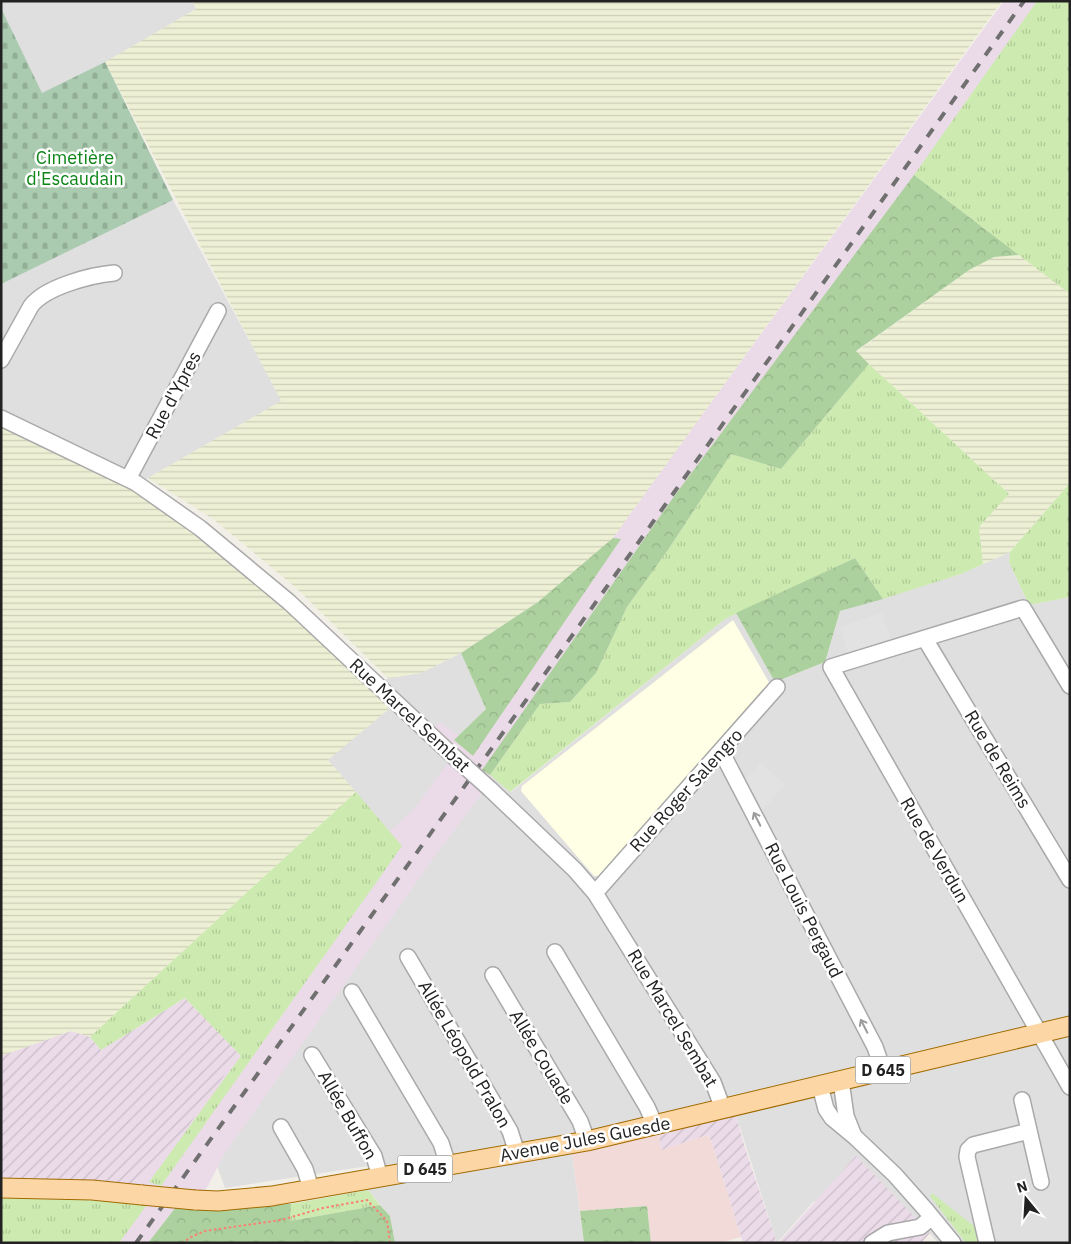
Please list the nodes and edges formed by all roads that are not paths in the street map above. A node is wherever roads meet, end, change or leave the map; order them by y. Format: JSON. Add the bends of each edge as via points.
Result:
{"nodes":[{"id":1,"x":114,"y":274,"type":"dead end"},
{"id":2,"x":218,"y":311,"type":"dead end"},
{"id":3,"x":1,"y":360,"type":"edge"},
{"id":4,"x":1,"y":418,"type":"edge"},
{"id":5,"x":128,"y":479,"type":"junction"},
{"id":6,"x":925,"y":638,"type":"junction"},
{"id":7,"x":1070,"y":686,"type":"edge"},
{"id":8,"x":778,"y":687,"type":"dead end"},
{"id":9,"x":721,"y":751,"type":"junction"},
{"id":10,"x":1070,"y":880,"type":"edge"},
{"id":11,"x":595,"y":893,"type":"junction"},
{"id":12,"x":555,"y":952,"type":"dead end"},
{"id":13,"x":408,"y":957,"type":"dead end"},
{"id":14,"x":493,"y":975,"type":"dead end"},
{"id":15,"x":352,"y":992,"type":"dead end"},
{"id":16,"x":1070,"y":1026,"type":"edge"},
{"id":17,"x":1038,"y":1033,"type":"junction"},
{"id":18,"x":312,"y":1055,"type":"dead end"},
{"id":19,"x":883,"y":1070,"type":"junction"},
{"id":20,"x":840,"y":1081,"type":"junction"},
{"id":21,"x":820,"y":1086,"type":"junction"},
{"id":22,"x":1070,"y":1087,"type":"edge"},
{"id":23,"x":1022,"y":1100,"type":"dead end"},
{"id":24,"x":723,"y":1109,"type":"junction"},
{"id":25,"x":655,"y":1126,"type":"junction"},
{"id":26,"x":281,"y":1127,"type":"dead end"},
{"id":27,"x":1029,"y":1131,"type":"junction"},
{"id":28,"x":854,"y":1137,"type":"junction"},
{"id":29,"x":587,"y":1141,"type":"junction"},
{"id":30,"x":517,"y":1153,"type":"junction"},
{"id":31,"x":448,"y":1165,"type":"junction"},
{"id":32,"x":380,"y":1177,"type":"junction"},
{"id":33,"x":1,"y":1179,"type":"edge"},
{"id":34,"x":1041,"y":1182,"type":"dead end"},
{"id":35,"x":1,"y":1188,"type":"edge"},
{"id":36,"x":311,"y":1189,"type":"junction"},
{"id":37,"x":92,"y":1190,"type":"junction"},
{"id":38,"x":932,"y":1217,"type":"junction"},
{"id":39,"x":872,"y":1243,"type":"edge"},
{"id":40,"x":953,"y":1243,"type":"edge"},
{"id":41,"x":987,"y":1243,"type":"edge"}],
"edges":[{"from":1,"to":3,"type":"street","via":[[85,278],[37,299]]},
{"from":2,"to":5,"type":"street","name":"Rue d'Ypres"},
{"from":4,"to":5,"type":"street","name":"Rue Marcel Sembat"},
{"from":5,"to":11,"type":"street","name":"Rue Marcel Sembat","bridge":true,"via":[[200,528],[264,580],[490,789]]},
{"from":6,"to":7,"type":"street","via":[[1023,608]]},
{"from":6,"to":10,"type":"street","name":"Rue de Reims"},
{"from":6,"to":17,"type":"street","name":"Rue de Verdun","via":[[831,667]]},
{"from":8,"to":9,"type":"street","name":"Rue Roger Salengro"},
{"from":9,"to":11,"type":"street","name":"Rue Roger Salengro"},
{"from":19,"to":9,"type":"street","name":"Rue Louis Pergaud","one_way":true,"via":[[875,1047]]},
{"from":11,"to":24,"type":"street","name":"Rue Marcel Sembat","via":[[713,1082]]},
{"from":12,"to":25,"type":"street"},
{"from":13,"to":30,"type":"street","name":"Allée Léopold Pralon","via":[[510,1132]]},
{"from":14,"to":29,"type":"street","name":"Allée Couade","via":[[580,1121]]},
{"from":15,"to":31,"type":"street","via":[[441,1143]]},
{"from":16,"to":17,"type":"main road","name":"Avenue Jules Guesde","number":"D 645"},
{"from":17,"to":19,"type":"main road","name":"Avenue Jules Guesde","number":"D 645"},
{"from":17,"to":22,"type":"street","name":"Rue de Verdun"},
{"from":18,"to":32,"type":"street","name":"Allée Buffon","via":[[374,1156]]},
{"from":19,"to":20,"type":"main road","name":"Avenue Jules Guesde","number":"D 645"},
{"from":20,"to":21,"type":"main road","name":"Avenue Jules Guesde","number":"D 645"},
{"from":20,"to":28,"type":"street","via":[[846,1116]]},
{"from":21,"to":24,"type":"main road","name":"Avenue Jules Guesde","number":"D 645"},
{"from":21,"to":28,"type":"street","via":[[828,1114]]},
{"from":23,"to":27,"type":"street"},
{"from":24,"to":25,"type":"main road","name":"Avenue Jules Guesde","number":"D 645"},
{"from":25,"to":29,"type":"main road","name":"Avenue Jules Guesde","number":"D 645"},
{"from":26,"to":36,"type":"street","via":[[305,1170]]},
{"from":27,"to":34,"type":"street"},
{"from":27,"to":41,"type":"street","via":[[974,1145],[968,1150]]},
{"from":28,"to":38,"type":"street","via":[[895,1175]]},
{"from":29,"to":30,"type":"main road","name":"Avenue Jules Guesde","number":"D 645"},
{"from":30,"to":31,"type":"main road","name":"Avenue Jules Guesde","number":"D 645"},
{"from":31,"to":32,"type":"main road","name":"Avenue Jules Guesde","number":"D 645"},
{"from":32,"to":36,"type":"main road","name":"Avenue Jules Guesde","number":"D 645"},
{"from":33,"to":37,"type":"main road","name":"Avenue Jules Guesde","number":"D 645","via":[[37,1180]]},
{"from":35,"to":37,"type":"main road","name":"Avenue Jules Guesde","number":"D 645"},
{"from":36,"to":37,"type":"main road","name":"Avenue Jules Guesde","number":"D 645","bridge":true,"via":[[218,1201]]},
{"from":38,"to":39,"type":"street","via":[[920,1226],[888,1233]]},
{"from":38,"to":40,"type":"street"}]}
